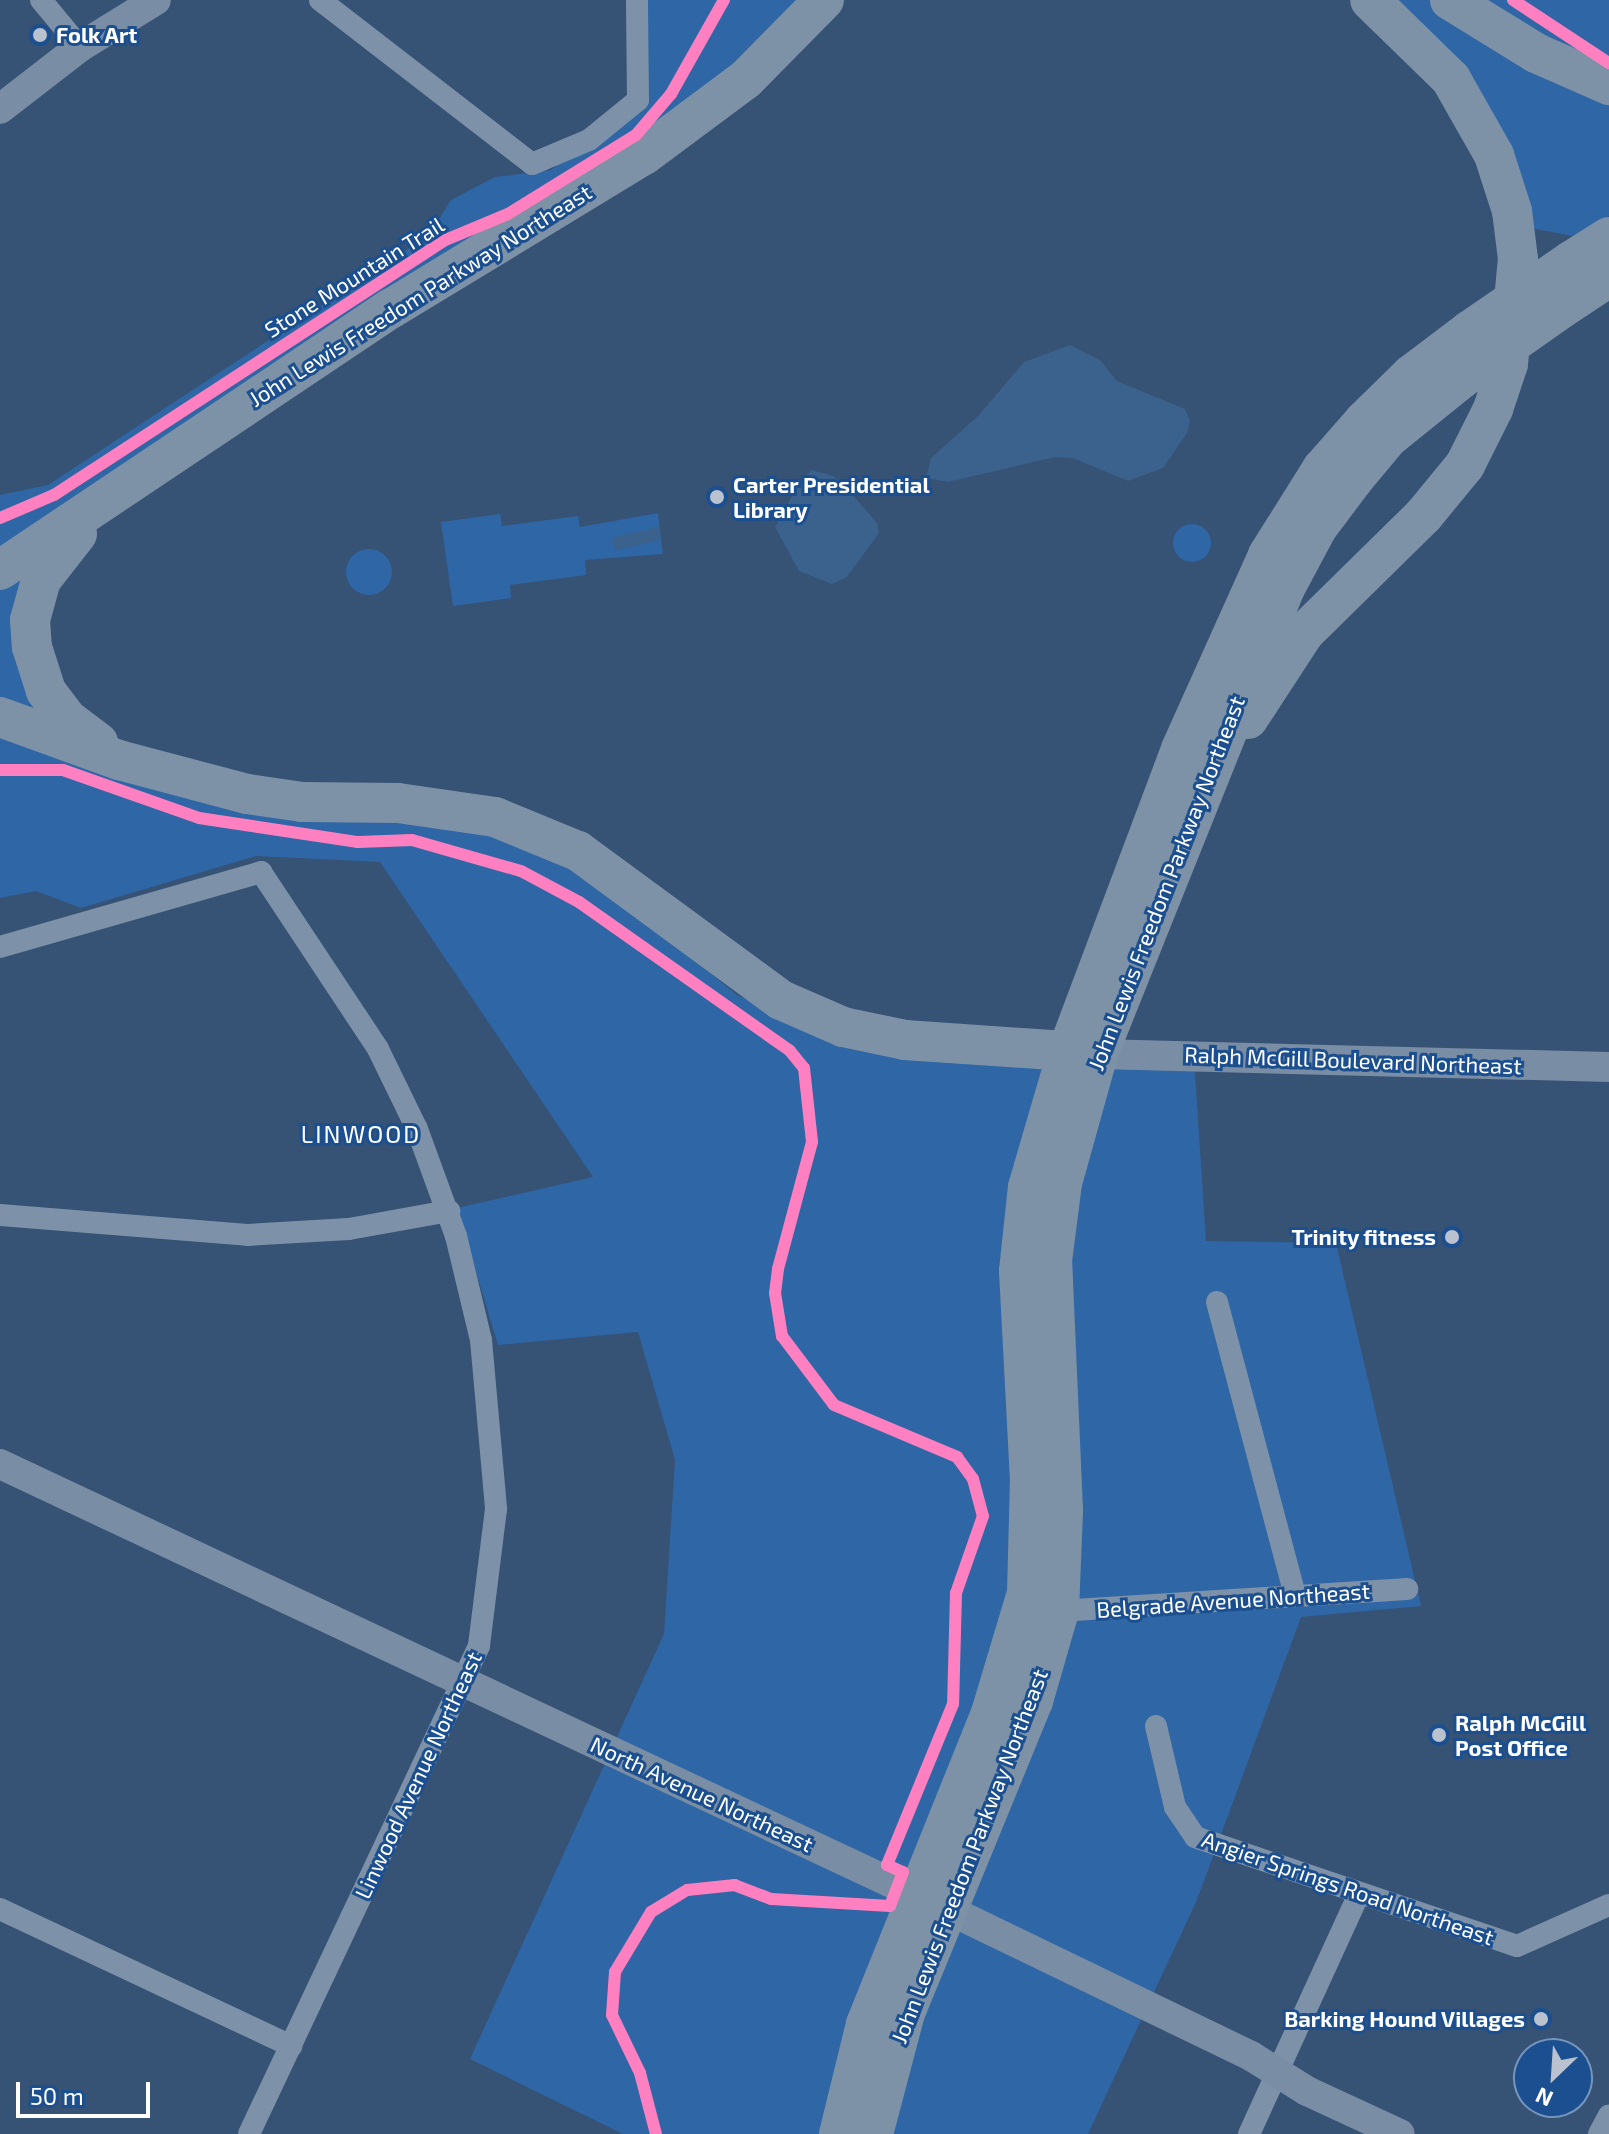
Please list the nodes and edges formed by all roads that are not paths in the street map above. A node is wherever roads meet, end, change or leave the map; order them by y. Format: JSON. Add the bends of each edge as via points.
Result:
{"nodes":[{"id":1,"x":41,"y":0,"type":"edge"},
{"id":2,"x":156,"y":0,"type":"edge"},
{"id":3,"x":320,"y":0,"type":"edge"},
{"id":4,"x":637,"y":0,"type":"edge"},
{"id":5,"x":824,"y":0,"type":"edge"},
{"id":6,"x":1370,"y":0,"type":"edge"},
{"id":7,"x":1450,"y":0,"type":"edge"},
{"id":8,"x":80,"y":47,"type":"junction"},
{"id":9,"x":1609,"y":85,"type":"edge"},
{"id":10,"x":0,"y":109,"type":"edge"},
{"id":11,"x":1609,"y":237,"type":"edge"},
{"id":12,"x":1609,"y":277,"type":"edge"},
{"id":13,"x":121,"y":493,"type":"junction"},
{"id":14,"x":0,"y":570,"type":"edge"},
{"id":15,"x":0,"y":717,"type":"edge"},
{"id":16,"x":169,"y":774,"type":"junction"},
{"id":17,"x":1203,"y":789,"type":"junction"},
{"id":18,"x":0,"y":947,"type":"edge"},
{"id":19,"x":1083,"y":1052,"type":"junction"},
{"id":20,"x":1609,"y":1067,"type":"edge"},
{"id":21,"x":449,"y":1211,"type":"junction"},
{"id":22,"x":0,"y":1215,"type":"edge"},
{"id":23,"x":1217,"y":1302,"type":"dead end"},
{"id":24,"x":0,"y":1464,"type":"edge"},
{"id":25,"x":1407,"y":1589,"type":"dead end"},
{"id":26,"x":1295,"y":1596,"type":"junction"},
{"id":27,"x":1059,"y":1611,"type":"junction"},
{"id":28,"x":464,"y":1681,"type":"junction"},
{"id":29,"x":1156,"y":1726,"type":"dead end"},
{"id":30,"x":1359,"y":1894,"type":"junction"},
{"id":31,"x":932,"y":1903,"type":"junction"},
{"id":32,"x":1609,"y":1905,"type":"edge"},
{"id":33,"x":0,"y":1909,"type":"edge"},
{"id":34,"x":291,"y":2046,"type":"junction"},
{"id":35,"x":1277,"y":2072,"type":"junction"},
{"id":36,"x":1609,"y":2115,"type":"edge"},
{"id":37,"x":249,"y":2134,"type":"edge"},
{"id":38,"x":839,"y":2134,"type":"edge"},
{"id":39,"x":873,"y":2134,"type":"edge"},
{"id":40,"x":1249,"y":2134,"type":"edge"},
{"id":41,"x":1400,"y":2134,"type":"edge"},
{"id":42,"x":1599,"y":2134,"type":"edge"}],
"edges":[{"from":1,"to":8,"type":"street"},
{"from":2,"to":8,"type":"main road"},
{"from":3,"to":4,"type":"street","via":[[532,164],[589,140],[638,100]]},
{"from":5,"to":13,"type":"highway","name":"John Lewis Freedom Parkway Northeast","via":[[746,79],[697,118],[236,409]]},
{"from":6,"to":17,"type":"highway","via":[[1451,79],[1494,155],[1512,211],[1518,259],[1508,364],[1465,465],[1424,515],[1304,633]]},
{"from":7,"to":9,"type":"highway","via":[[1546,59]]},
{"from":8,"to":10,"type":"main road"},
{"from":11,"to":19,"type":"highway","name":"John Lewis Freedom Parkway Northeast","bridge":true,"via":[[1411,375],[1322,469],[1268,555],[1181,749]]},
{"from":12,"to":17,"type":"highway","name":"John Lewis Freedom Parkway Northeast","bridge":true,"via":[[1461,379],[1388,438],[1317,528],[1266,629]]},
{"from":13,"to":14,"type":"highway","name":"John Lewis Freedom Parkway Northeast"},
{"from":13,"to":16,"type":"highway","via":[[49,566],[33,605],[32,647],[46,691],[67,719],[100,744]]},
{"from":15,"to":16,"type":"highway","name":"John Lewis Freedom Parkway Northeast"},
{"from":16,"to":19,"type":"highway","name":"John Lewis Freedom Parkway Northeast","via":[[302,802],[398,803],[495,817],[578,851],[781,1000],[843,1027],[905,1040]]},
{"from":17,"to":19,"type":"highway","name":"John Lewis Freedom Parkway Northeast"},
{"from":18,"to":21,"type":"street","name":"Linwood Avenue Northeast","via":[[261,872],[378,1049]]},
{"from":19,"to":20,"type":"main road","name":"Ralph McGill Boulevard Northeast"},
{"from":19,"to":27,"type":"highway","name":"John Lewis Freedom Parkway Northeast","via":[[1052,1261],[1063,1510]]},
{"from":19,"to":31,"type":"highway","name":"John Lewis Freedom Parkway Northeast","via":[[1028,1187],[1019,1271],[1030,1481],[1027,1593]]},
{"from":21,"to":22,"type":"street","via":[[349,1229],[247,1235]]},
{"from":21,"to":28,"type":"street","name":"Linwood Avenue Northeast","via":[[481,1340],[495,1473],[488,1605]]},
{"from":23,"to":26,"type":"street"},
{"from":24,"to":28,"type":"main road","name":"North Avenue Northeast"},
{"from":25,"to":26,"type":"street","name":"Belgrade Avenue Northeast"},
{"from":26,"to":27,"type":"street","name":"Belgrade Avenue Northeast"},
{"from":27,"to":31,"type":"highway","name":"John Lewis Freedom Parkway Northeast","via":[[1033,1701]]},
{"from":28,"to":31,"type":"main road","name":"North Avenue Northeast"},
{"from":28,"to":34,"type":"street","name":"Linwood Avenue Northeast"},
{"from":29,"to":30,"type":"street","name":"Angier Springs Road Northeast","via":[[1175,1807],[1195,1837]]},
{"from":30,"to":32,"type":"street","name":"Angier Springs Road Northeast","via":[[1517,1946]]},
{"from":30,"to":35,"type":"street"},
{"from":31,"to":35,"type":"main road","name":"North Avenue Northeast"},
{"from":31,"to":38,"type":"highway","name":"John Lewis Freedom Parkway Northeast","via":[[866,2024]]},
{"from":31,"to":39,"type":"highway","name":"John Lewis Freedom Parkway Northeast"},
{"from":33,"to":34,"type":"street"},
{"from":34,"to":37,"type":"street","name":"Linwood Avenue Northeast"},
{"from":35,"to":40,"type":"street"},
{"from":35,"to":41,"type":"main road","name":"North Avenue Northeast"},
{"from":36,"to":42,"type":"street"}]}
